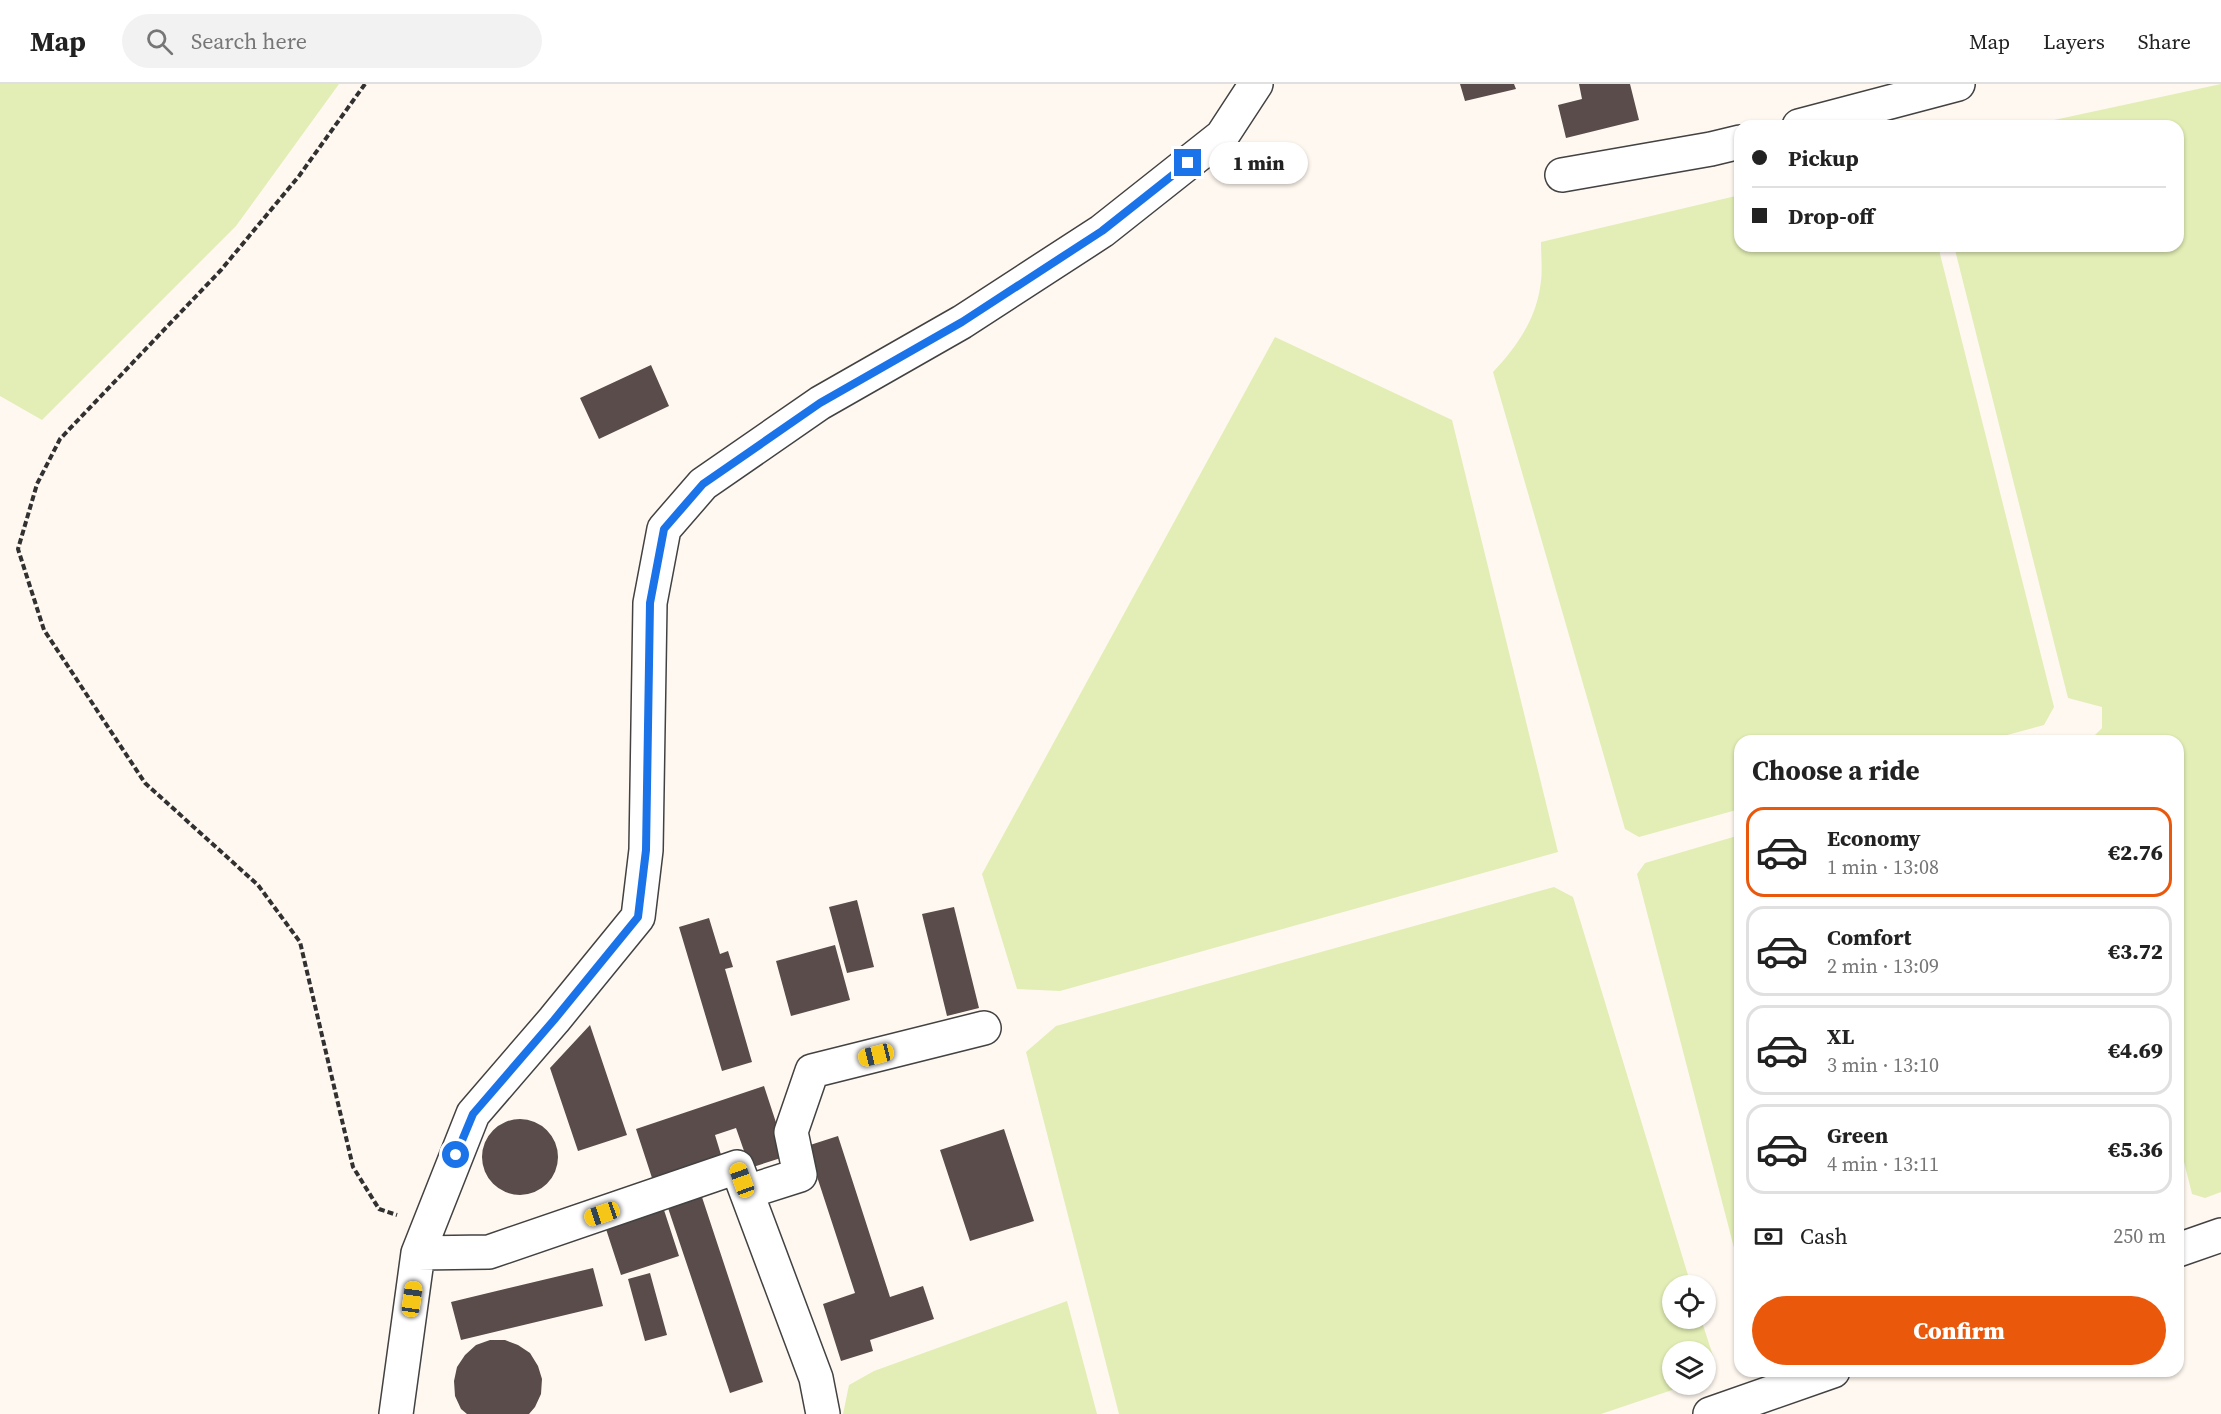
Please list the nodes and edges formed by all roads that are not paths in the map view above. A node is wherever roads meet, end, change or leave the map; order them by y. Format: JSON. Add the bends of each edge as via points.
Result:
{"nodes":[{"id":1,"x":1256,"y":84,"type":"edge"},
{"id":2,"x":1958,"y":84,"type":"edge"},
{"id":3,"x":1822,"y":120,"type":"edge"},
{"id":4,"x":1734,"y":143,"type":"edge"},
{"id":5,"x":1562,"y":175,"type":"dead end"},
{"id":6,"x":984,"y":1028,"type":"dead end"},
{"id":7,"x":747,"y":1192,"type":"junction"},
{"id":8,"x":2221,"y":1235,"type":"edge"},
{"id":9,"x":423,"y":1240,"type":"junction"},
{"id":10,"x":2184,"y":1248,"type":"edge"},
{"id":11,"x":1816,"y":1377,"type":"edge"},
{"id":12,"x":396,"y":1414,"type":"edge"},
{"id":13,"x":824,"y":1414,"type":"edge"},
{"id":14,"x":1710,"y":1414,"type":"edge"}],
"edges":[{"from":1,"to":9,"type":"street","via":[[1222,136],[1102,231],[962,322],[820,403],[703,484],[664,529],[650,603],[646,850],[638,917],[473,1114]]},
{"from":2,"to":3,"type":"street"},
{"from":4,"to":5,"type":"street"},
{"from":6,"to":7,"type":"street","via":[[812,1071],[791,1132],[800,1175]]},
{"from":7,"to":9,"type":"street","via":[[737,1167],[489,1252]]},
{"from":7,"to":13,"type":"street","via":[[816,1378]]},
{"from":8,"to":10,"type":"street"},
{"from":9,"to":12,"type":"street"},
{"from":11,"to":14,"type":"street"}]}
